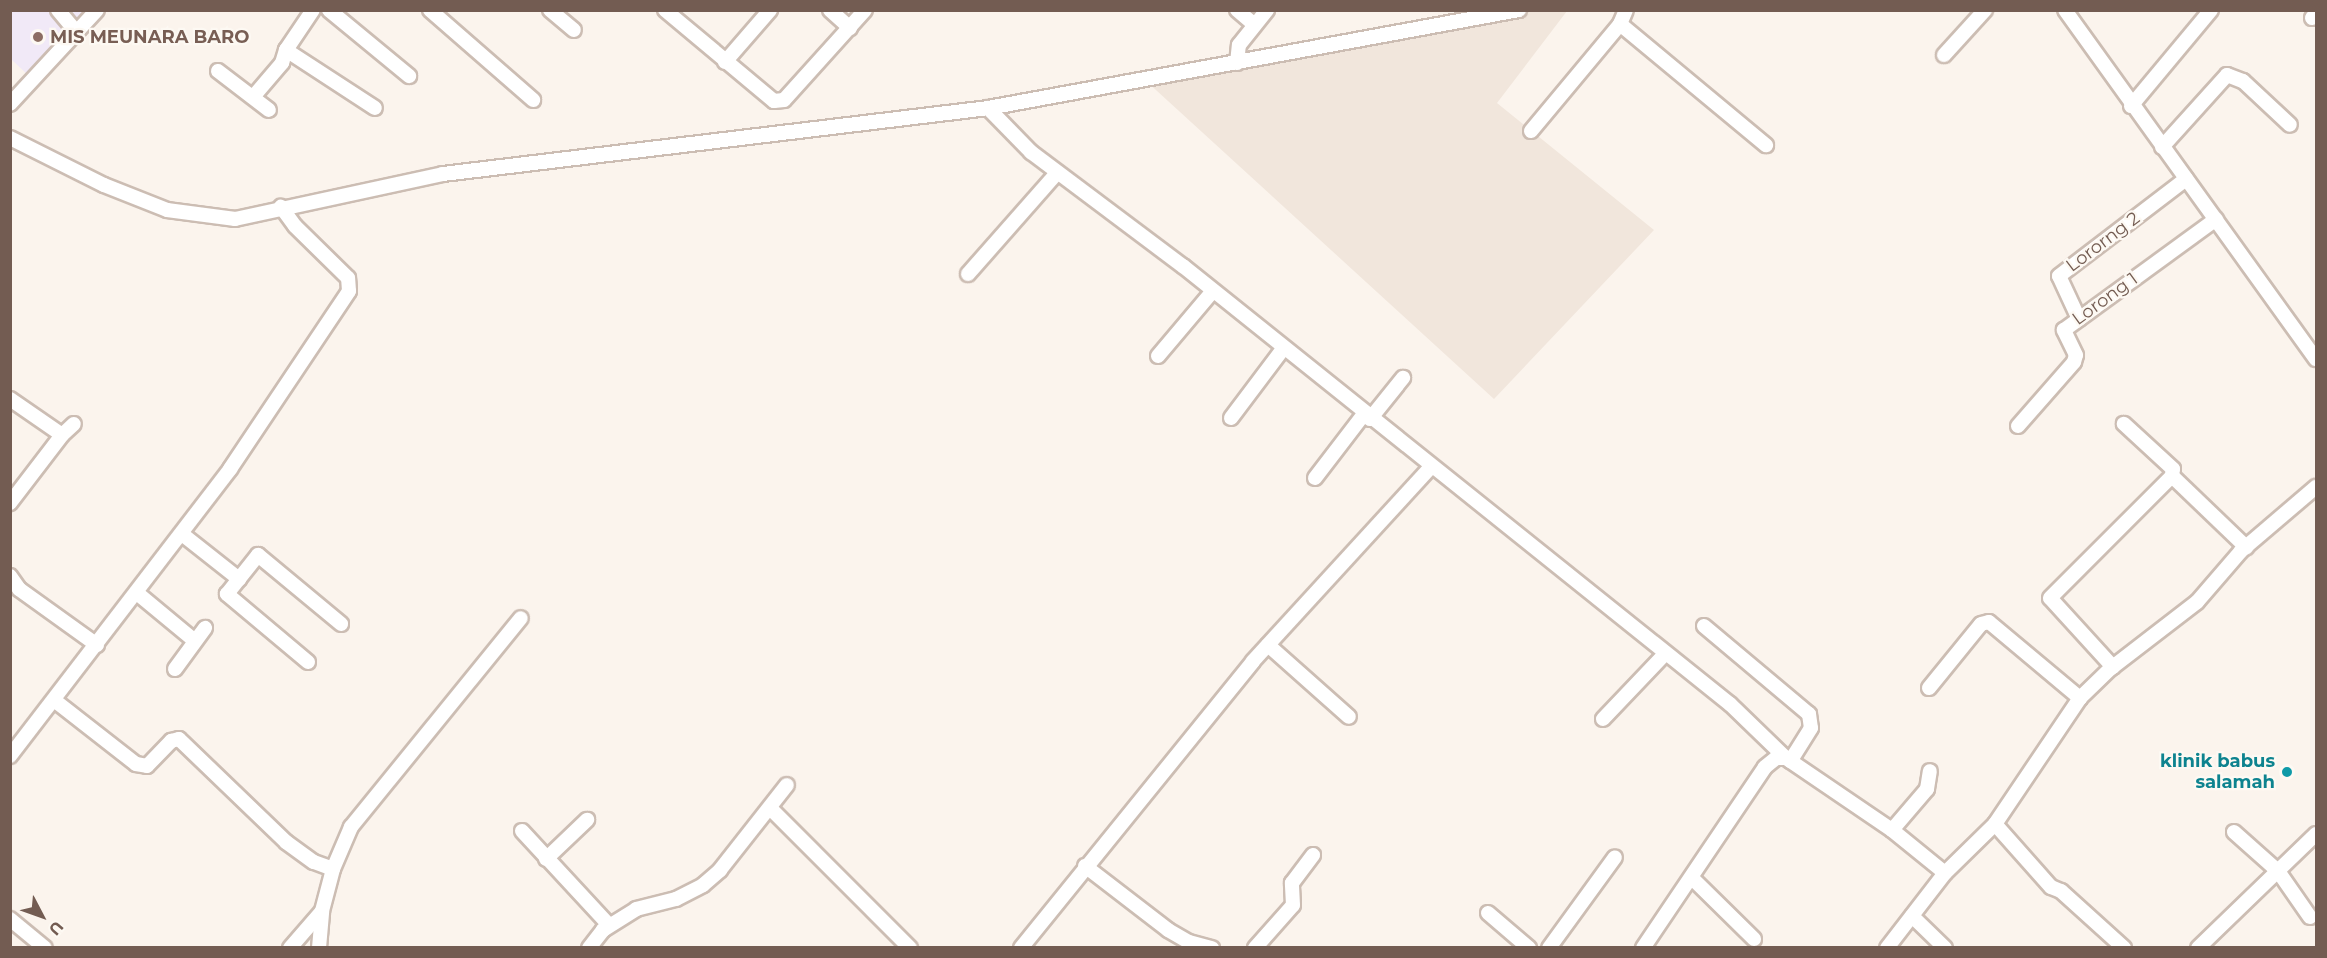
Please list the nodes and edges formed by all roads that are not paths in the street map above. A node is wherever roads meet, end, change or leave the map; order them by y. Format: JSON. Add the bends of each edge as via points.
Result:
{"nodes":[{"id":1,"x":58,"y":10,"type":"edge"},
{"id":2,"x":97,"y":10,"type":"edge"},
{"id":3,"x":314,"y":10,"type":"edge"},
{"id":4,"x":329,"y":10,"type":"edge"},
{"id":5,"x":430,"y":10,"type":"edge"},
{"id":6,"x":550,"y":10,"type":"edge"},
{"id":7,"x":770,"y":10,"type":"edge"},
{"id":8,"x":830,"y":10,"type":"edge"},
{"id":9,"x":865,"y":10,"type":"edge"},
{"id":10,"x":1237,"y":10,"type":"edge"},
{"id":11,"x":1267,"y":10,"type":"edge"},
{"id":12,"x":1519,"y":10,"type":"edge"},
{"id":13,"x":1626,"y":10,"type":"edge"},
{"id":14,"x":1985,"y":10,"type":"edge"},
{"id":15,"x":2065,"y":10,"type":"edge"},
{"id":16,"x":2211,"y":10,"type":"edge"},
{"id":17,"x":670,"y":12,"type":"edge"},
{"id":18,"x":1620,"y":24,"type":"junction"},
{"id":19,"x":1255,"y":25,"type":"junction"},
{"id":20,"x":850,"y":28,"type":"junction"},
{"id":21,"x":574,"y":30,"type":"dead end"},
{"id":22,"x":77,"y":33,"type":"junction"},
{"id":23,"x":286,"y":50,"type":"junction"},
{"id":24,"x":1944,"y":55,"type":"dead end"},
{"id":25,"x":725,"y":62,"type":"junction"},
{"id":26,"x":1238,"y":63,"type":"junction"},
{"id":27,"x":218,"y":71,"type":"dead end"},
{"id":28,"x":409,"y":76,"type":"dead end"},
{"id":29,"x":253,"y":98,"type":"junction"},
{"id":30,"x":533,"y":100,"type":"dead end"},
{"id":31,"x":10,"y":104,"type":"edge"},
{"id":32,"x":2131,"y":106,"type":"junction"},
{"id":33,"x":375,"y":108,"type":"dead end"},
{"id":34,"x":988,"y":108,"type":"junction"},
{"id":35,"x":269,"y":110,"type":"dead end"},
{"id":36,"x":2290,"y":125,"type":"dead end"},
{"id":37,"x":1531,"y":131,"type":"dead end"},
{"id":38,"x":10,"y":138,"type":"edge"},
{"id":39,"x":1766,"y":145,"type":"dead end"},
{"id":40,"x":2162,"y":147,"type":"junction"},
{"id":41,"x":1057,"y":173,"type":"junction"},
{"id":42,"x":2186,"y":179,"type":"junction"},
{"id":43,"x":281,"y":207,"type":"junction"},
{"id":44,"x":2216,"y":219,"type":"junction"},
{"id":45,"x":968,"y":274,"type":"dead end"},
{"id":46,"x":1213,"y":291,"type":"junction"},
{"id":47,"x":2079,"y":319,"type":"junction"},
{"id":48,"x":1283,"y":349,"type":"junction"},
{"id":49,"x":1158,"y":356,"type":"dead end"},
{"id":50,"x":2316,"y":359,"type":"edge"},
{"id":51,"x":1403,"y":378,"type":"dead end"},
{"id":52,"x":10,"y":399,"type":"edge"},
{"id":53,"x":1367,"y":417,"type":"junction"},
{"id":54,"x":1231,"y":418,"type":"dead end"},
{"id":55,"x":74,"y":424,"type":"dead end"},
{"id":56,"x":2124,"y":424,"type":"dead end"},
{"id":57,"x":2018,"y":426,"type":"dead end"},
{"id":58,"x":62,"y":435,"type":"junction"},
{"id":59,"x":1430,"y":468,"type":"junction"},
{"id":60,"x":2172,"y":476,"type":"junction"},
{"id":61,"x":1315,"y":478,"type":"dead end"},
{"id":62,"x":2316,"y":488,"type":"edge"},
{"id":63,"x":10,"y":503,"type":"edge"},
{"id":64,"x":182,"y":534,"type":"junction"},
{"id":65,"x":2246,"y":547,"type":"junction"},
{"id":66,"x":10,"y":576,"type":"edge"},
{"id":67,"x":239,"y":579,"type":"junction"},
{"id":68,"x":137,"y":594,"type":"junction"},
{"id":69,"x":521,"y":618,"type":"dead end"},
{"id":70,"x":341,"y":624,"type":"dead end"},
{"id":71,"x":1704,"y":626,"type":"dead end"},
{"id":72,"x":205,"y":628,"type":"dead end"},
{"id":73,"x":195,"y":641,"type":"junction"},
{"id":74,"x":97,"y":645,"type":"junction"},
{"id":75,"x":1268,"y":645,"type":"junction"},
{"id":76,"x":1664,"y":655,"type":"junction"},
{"id":77,"x":308,"y":662,"type":"dead end"},
{"id":78,"x":2113,"y":667,"type":"junction"},
{"id":79,"x":175,"y":669,"type":"dead end"},
{"id":80,"x":1929,"y":688,"type":"dead end"},
{"id":81,"x":2080,"y":698,"type":"junction"},
{"id":82,"x":54,"y":700,"type":"junction"},
{"id":83,"x":1349,"y":717,"type":"dead end"},
{"id":84,"x":1603,"y":719,"type":"dead end"},
{"id":85,"x":10,"y":756,"type":"edge"},
{"id":86,"x":1788,"y":759,"type":"junction"},
{"id":87,"x":1930,"y":771,"type":"dead end"},
{"id":88,"x":787,"y":785,"type":"dead end"},
{"id":89,"x":770,"y":808,"type":"junction"},
{"id":90,"x":587,"y":820,"type":"dead end"},
{"id":91,"x":1995,"y":824,"type":"junction"},
{"id":92,"x":1892,"y":830,"type":"junction"},
{"id":93,"x":522,"y":831,"type":"dead end"},
{"id":94,"x":2234,"y":832,"type":"dead end"},
{"id":95,"x":2316,"y":834,"type":"edge"},
{"id":96,"x":1313,"y":855,"type":"dead end"},
{"id":97,"x":1615,"y":857,"type":"dead end"},
{"id":98,"x":546,"y":859,"type":"junction"},
{"id":99,"x":1085,"y":866,"type":"junction"},
{"id":100,"x":333,"y":869,"type":"junction"},
{"id":101,"x":2278,"y":871,"type":"junction"},
{"id":102,"x":1945,"y":873,"type":"junction"},
{"id":103,"x":1692,"y":878,"type":"junction"},
{"id":104,"x":322,"y":911,"type":"junction"},
{"id":105,"x":1488,"y":913,"type":"dead end"},
{"id":106,"x":1912,"y":916,"type":"junction"},
{"id":107,"x":2310,"y":917,"type":"dead end"},
{"id":108,"x":10,"y":919,"type":"edge"},
{"id":109,"x":603,"y":930,"type":"junction"},
{"id":110,"x":1754,"y":939,"type":"dead end"},
{"id":111,"x":2205,"y":945,"type":"edge"},
{"id":112,"x":45,"y":948,"type":"edge"},
{"id":113,"x":290,"y":948,"type":"edge"},
{"id":114,"x":319,"y":948,"type":"edge"},
{"id":115,"x":589,"y":948,"type":"edge"},
{"id":116,"x":910,"y":948,"type":"edge"},
{"id":117,"x":1021,"y":948,"type":"edge"},
{"id":118,"x":1212,"y":948,"type":"edge"},
{"id":119,"x":1255,"y":948,"type":"edge"},
{"id":120,"x":1529,"y":948,"type":"edge"},
{"id":121,"x":1550,"y":948,"type":"edge"},
{"id":122,"x":1643,"y":948,"type":"edge"},
{"id":123,"x":1887,"y":948,"type":"edge"},
{"id":124,"x":1945,"y":948,"type":"edge"},
{"id":125,"x":2124,"y":948,"type":"edge"}],
"edges":[{"from":1,"to":22,"type":"street"},
{"from":2,"to":22,"type":"street"},
{"from":3,"to":23,"type":"street"},
{"from":4,"to":28,"type":"street"},
{"from":5,"to":30,"type":"street"},
{"from":6,"to":21,"type":"street"},
{"from":7,"to":25,"type":"street"},
{"from":8,"to":20,"type":"street"},
{"from":9,"to":20,"type":"street"},
{"from":10,"to":19,"type":"street"},
{"from":11,"to":19,"type":"street"},
{"from":12,"to":26,"type":"street"},
{"from":13,"to":18,"type":"street"},
{"from":14,"to":24,"type":"street"},
{"from":15,"to":32,"type":"street"},
{"from":16,"to":32,"type":"street"},
{"from":17,"to":25,"type":"street"},
{"from":18,"to":37,"type":"street"},
{"from":18,"to":39,"type":"street"},
{"from":19,"to":26,"type":"street","via":[[1239,45]]},
{"from":20,"to":25,"type":"street","via":[[784,100],[765,97]]},
{"from":22,"to":31,"type":"street"},
{"from":23,"to":29,"type":"street","via":[[282,63]]},
{"from":23,"to":33,"type":"street"},
{"from":26,"to":34,"type":"street"},
{"from":27,"to":29,"type":"street"},
{"from":29,"to":35,"type":"street"},
{"from":32,"to":40,"type":"street"},
{"from":34,"to":41,"type":"street","via":[[1031,153]]},
{"from":34,"to":43,"type":"street","via":[[443,174]]},
{"from":36,"to":40,"type":"street","via":[[2243,81],[2226,75]]},
{"from":38,"to":43,"type":"street","via":[[104,185],[167,210],[235,219]]},
{"from":40,"to":42,"type":"street"},
{"from":41,"to":45,"type":"street"},
{"from":41,"to":46,"type":"street"},
{"from":42,"to":44,"type":"street"},
{"from":42,"to":47,"type":"street","name":"Lororng 2","via":[[2059,276]]},
{"from":43,"to":64,"type":"street","via":[[294,226],[348,278],[349,291]]},
{"from":44,"to":47,"type":"street","name":"Lorong 1"},
{"from":44,"to":50,"type":"street"},
{"from":46,"to":48,"type":"street"},
{"from":46,"to":49,"type":"street"},
{"from":47,"to":57,"type":"street","name":"Lorong 1","via":[[2064,330],[2076,355],[2074,362]]},
{"from":48,"to":53,"type":"street"},
{"from":48,"to":54,"type":"street"},
{"from":51,"to":53,"type":"street"},
{"from":52,"to":58,"type":"street"},
{"from":53,"to":59,"type":"street"},
{"from":53,"to":61,"type":"street"},
{"from":55,"to":58,"type":"street"},
{"from":56,"to":60,"type":"street","via":[[2173,469]]},
{"from":58,"to":63,"type":"street"},
{"from":59,"to":75,"type":"street"},
{"from":59,"to":76,"type":"street"},
{"from":60,"to":65,"type":"street"},
{"from":60,"to":78,"type":"street","via":[[2050,598]]},
{"from":62,"to":65,"type":"street"},
{"from":64,"to":67,"type":"street"},
{"from":64,"to":68,"type":"street"},
{"from":65,"to":78,"type":"street","via":[[2196,602]]},
{"from":66,"to":74,"type":"street","via":[[20,589]]},
{"from":67,"to":70,"type":"street","via":[[258,555]]},
{"from":67,"to":77,"type":"street","via":[[227,594]]},
{"from":68,"to":73,"type":"street"},
{"from":68,"to":74,"type":"street"},
{"from":69,"to":100,"type":"street","via":[[351,827]]},
{"from":71,"to":86,"type":"street","via":[[1809,714],[1811,728]]},
{"from":72,"to":73,"type":"street"},
{"from":73,"to":79,"type":"street"},
{"from":74,"to":82,"type":"street"},
{"from":75,"to":83,"type":"street"},
{"from":75,"to":99,"type":"street"},
{"from":76,"to":84,"type":"street"},
{"from":76,"to":86,"type":"street","via":[[1730,704]]},
{"from":78,"to":81,"type":"street"},
{"from":80,"to":81,"type":"street","via":[[1981,624],[1989,622]]},
{"from":81,"to":91,"type":"street"},
{"from":82,"to":85,"type":"street"},
{"from":82,"to":100,"type":"street","via":[[136,764],[147,766],[171,741],[179,739],[195,750],[286,842],[314,862]]},
{"from":86,"to":92,"type":"street"},
{"from":86,"to":103,"type":"street","via":[[1776,758],[1765,767]]},
{"from":87,"to":92,"type":"street","via":[[1927,789]]},
{"from":88,"to":89,"type":"street"},
{"from":89,"to":109,"type":"street","via":[[703,885],[676,899],[636,909]]},
{"from":89,"to":116,"type":"street"},
{"from":90,"to":98,"type":"street"},
{"from":91,"to":102,"type":"street"},
{"from":91,"to":125,"type":"street","via":[[2051,887],[2061,891]]},
{"from":92,"to":102,"type":"street"},
{"from":93,"to":98,"type":"street"},
{"from":94,"to":101,"type":"street"},
{"from":95,"to":101,"type":"street"},
{"from":96,"to":119,"type":"street","via":[[1292,883],[1293,905]]},
{"from":97,"to":121,"type":"street"},
{"from":98,"to":109,"type":"street","via":[[609,925]]},
{"from":99,"to":117,"type":"street"},
{"from":99,"to":118,"type":"street","via":[[1168,930],[1189,942]]},
{"from":100,"to":104,"type":"street"},
{"from":101,"to":107,"type":"street"},
{"from":101,"to":111,"type":"street"},
{"from":102,"to":106,"type":"street"},
{"from":103,"to":110,"type":"street"},
{"from":103,"to":122,"type":"street"},
{"from":104,"to":113,"type":"street"},
{"from":104,"to":114,"type":"street"},
{"from":105,"to":120,"type":"street"},
{"from":106,"to":123,"type":"street"},
{"from":106,"to":124,"type":"street"},
{"from":108,"to":112,"type":"street"},
{"from":109,"to":115,"type":"street"}]}
